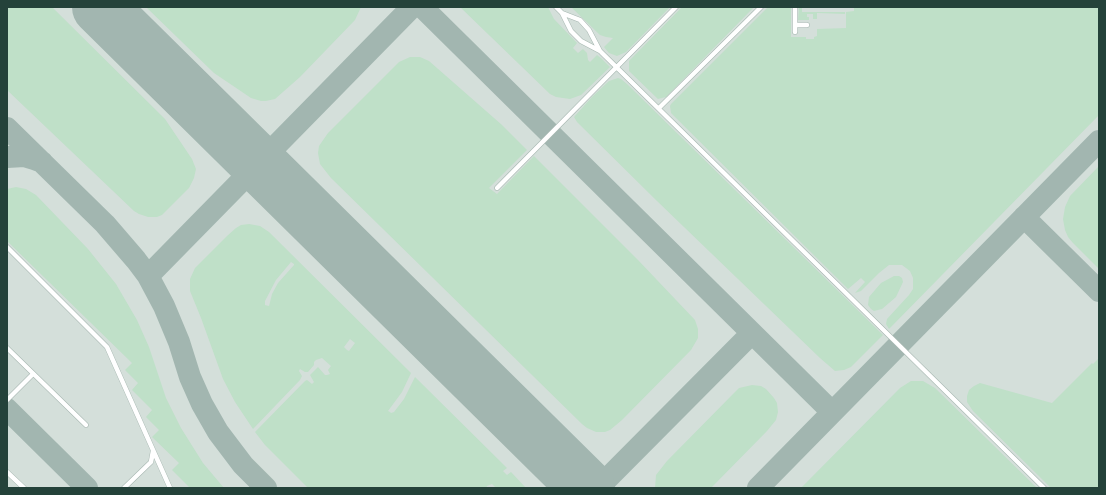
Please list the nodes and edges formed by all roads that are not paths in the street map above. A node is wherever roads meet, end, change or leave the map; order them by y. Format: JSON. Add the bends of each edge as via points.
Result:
{"nodes":[{"id":1,"x":556,"y":7,"type":"edge"},
{"id":2,"x":676,"y":7,"type":"edge"},
{"id":3,"x":761,"y":7,"type":"edge"},
{"id":4,"x":795,"y":7,"type":"edge"},
{"id":5,"x":562,"y":13,"type":"junction"},
{"id":6,"x":807,"y":24,"type":"dead end"},
{"id":7,"x":795,"y":25,"type":"junction"},
{"id":8,"x":795,"y":32,"type":"dead end"},
{"id":9,"x":600,"y":50,"type":"junction"},
{"id":10,"x":617,"y":67,"type":"junction"},
{"id":11,"x":659,"y":108,"type":"junction"},
{"id":12,"x":498,"y":188,"type":"dead end"},
{"id":13,"x":7,"y":247,"type":"edge"},
{"id":14,"x":7,"y":348,"type":"edge"},
{"id":15,"x":33,"y":374,"type":"junction"},
{"id":16,"x":7,"y":400,"type":"edge"},
{"id":17,"x":86,"y":425,"type":"dead end"},
{"id":18,"x":153,"y":449,"type":"junction"},
{"id":19,"x":7,"y":472,"type":"edge"},
{"id":20,"x":24,"y":488,"type":"edge"},
{"id":21,"x":124,"y":488,"type":"edge"},
{"id":22,"x":170,"y":488,"type":"edge"},
{"id":23,"x":1044,"y":488,"type":"edge"}],
"edges":[{"from":1,"to":5,"type":"lane"},
{"from":2,"to":10,"type":"lane"},
{"from":3,"to":11,"type":"lane"},
{"from":4,"to":7,"type":"lane"},
{"from":5,"to":9,"type":"lane","via":[[571,31],[581,41]]},
{"from":5,"to":9,"type":"lane","via":[[580,20]]},
{"from":6,"to":7,"type":"lane"},
{"from":7,"to":8,"type":"lane"},
{"from":9,"to":10,"type":"lane"},
{"from":10,"to":11,"type":"lane"},
{"from":10,"to":12,"type":"lane"},
{"from":11,"to":23,"type":"lane"},
{"from":13,"to":18,"type":"lane","via":[[110,353]]},
{"from":14,"to":15,"type":"lane"},
{"from":15,"to":16,"type":"lane"},
{"from":15,"to":17,"type":"lane"},
{"from":18,"to":21,"type":"lane","via":[[151,462]]},
{"from":18,"to":22,"type":"lane"},
{"from":19,"to":20,"type":"lane"}]}
